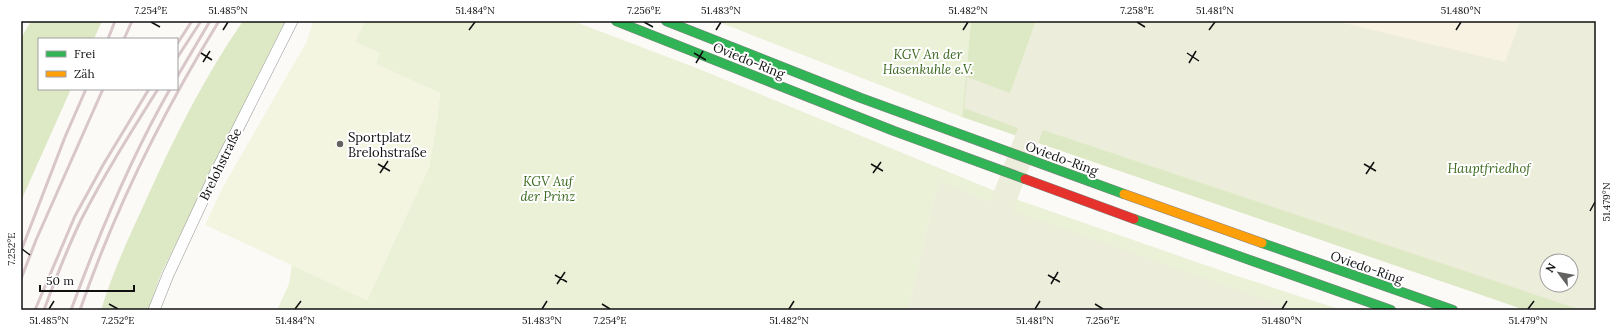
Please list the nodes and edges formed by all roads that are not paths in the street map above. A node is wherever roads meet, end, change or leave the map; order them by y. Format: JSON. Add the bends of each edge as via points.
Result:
{"nodes":[{"id":1,"x":292,"y":21,"type":"edge"},
{"id":2,"x":616,"y":21,"type":"edge"},
{"id":3,"x":666,"y":21,"type":"edge"},
{"id":4,"x":154,"y":310,"type":"edge"},
{"id":5,"x":1392,"y":310,"type":"edge"},
{"id":6,"x":1452,"y":310,"type":"edge"}],
"edges":[{"from":1,"to":4,"type":"street","name":"Brelohstraße","via":[[212,182]]},
{"from":2,"to":5,"type":"highway","name":"Oviedo-Ring","via":[[894,131]]},
{"from":3,"to":6,"type":"highway","name":"Oviedo-Ring","via":[[1095,184]]}]}
